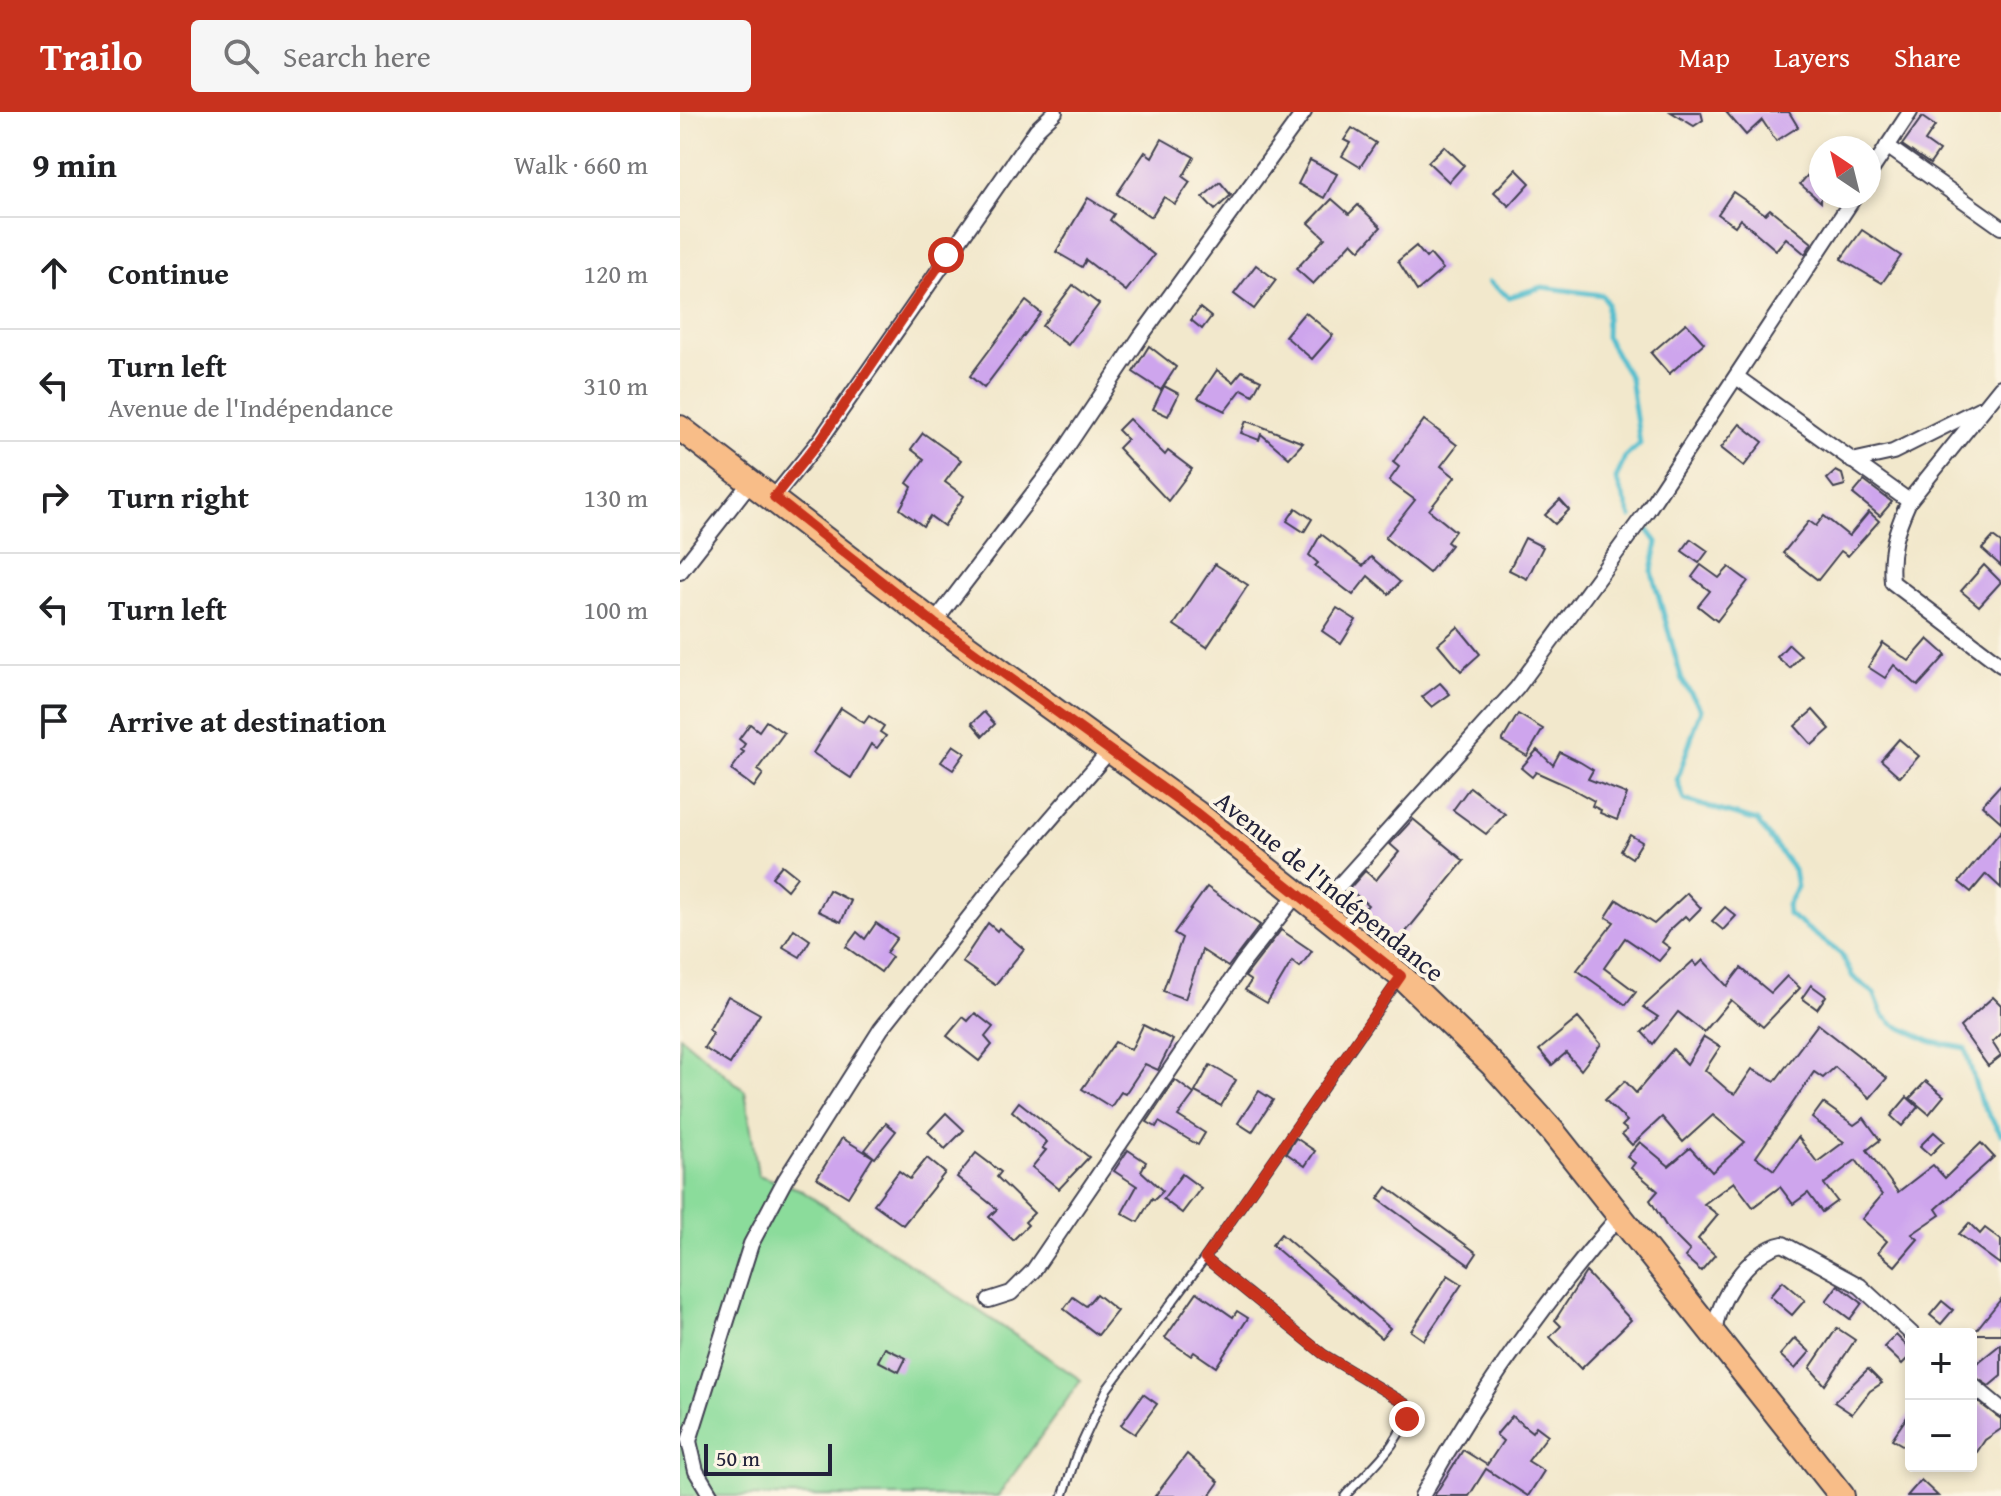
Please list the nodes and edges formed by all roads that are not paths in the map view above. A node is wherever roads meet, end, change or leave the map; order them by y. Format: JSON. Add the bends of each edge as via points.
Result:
{"nodes":[{"id":1,"x":1055,"y":112,"type":"edge"},
{"id":2,"x":1304,"y":112,"type":"edge"},
{"id":3,"x":1910,"y":112,"type":"edge"},
{"id":4,"x":1887,"y":146,"type":"junction"},
{"id":5,"x":1881,"y":155,"type":"edge"},
{"id":6,"x":1847,"y":208,"type":"edge"},
{"id":7,"x":2001,"y":227,"type":"edge"},
{"id":8,"x":1738,"y":378,"type":"junction"},
{"id":9,"x":2001,"y":387,"type":"edge"},
{"id":10,"x":1987,"y":405,"type":"junction"},
{"id":11,"x":680,"y":428,"type":"edge"},
{"id":12,"x":1852,"y":461,"type":"junction"},
{"id":13,"x":752,"y":480,"type":"junction"},
{"id":14,"x":774,"y":497,"type":"junction"},
{"id":15,"x":1909,"y":501,"type":"junction"},
{"id":16,"x":680,"y":572,"type":"edge"},
{"id":17,"x":934,"y":623,"type":"junction"},
{"id":18,"x":2001,"y":665,"type":"edge"},
{"id":19,"x":1111,"y":749,"type":"junction"},
{"id":20,"x":1297,"y":894,"type":"junction"},
{"id":21,"x":1318,"y":909,"type":"junction"},
{"id":22,"x":1401,"y":976,"type":"junction"},
{"id":23,"x":1620,"y":1215,"type":"junction"},
{"id":24,"x":1205,"y":1258,"type":"junction"},
{"id":25,"x":989,"y":1300,"type":"dead end"},
{"id":26,"x":1906,"y":1328,"type":"edge"},
{"id":27,"x":1715,"y":1338,"type":"junction"},
{"id":28,"x":1977,"y":1389,"type":"edge"},
{"id":29,"x":2001,"y":1409,"type":"edge"},
{"id":30,"x":711,"y":1496,"type":"edge"},
{"id":31,"x":1063,"y":1496,"type":"edge"},
{"id":32,"x":1345,"y":1496,"type":"edge"},
{"id":33,"x":1422,"y":1496,"type":"edge"},
{"id":34,"x":1842,"y":1496,"type":"edge"}],
"edges":[{"from":1,"to":14,"type":"street","via":[[1037,129],[821,439]]},
{"from":2,"to":17,"type":"street","via":[[1054,466]]},
{"from":3,"to":4,"type":"street"},
{"from":4,"to":5,"type":"street"},
{"from":4,"to":7,"type":"street"},
{"from":6,"to":8,"type":"street"},
{"from":8,"to":12,"type":"street"},
{"from":8,"to":21,"type":"street","via":[[1517,688]]},
{"from":9,"to":10,"type":"street"},
{"from":10,"to":12,"type":"street","via":[[1905,447]]},
{"from":10,"to":15,"type":"street"},
{"from":11,"to":13,"type":"main road","name":"Avenue de l'Indépendance"},
{"from":12,"to":15,"type":"street"},
{"from":13,"to":14,"type":"main road","name":"Avenue de l'Indépendance"},
{"from":13,"to":16,"type":"street"},
{"from":14,"to":17,"type":"main road","name":"Avenue de l'Indépendance"},
{"from":15,"to":18,"type":"street","via":[[1894,534],[1892,582]]},
{"from":17,"to":19,"type":"main road","name":"Avenue de l'Indépendance"},
{"from":19,"to":20,"type":"main road","name":"Avenue de l'Indépendance"},
{"from":19,"to":30,"type":"street","via":[[881,1029],[778,1192],[751,1244],[689,1441],[696,1471]]},
{"from":20,"to":21,"type":"main road","name":"Avenue de l'Indépendance"},
{"from":20,"to":25,"type":"street","via":[[1243,963],[1033,1271],[1011,1293]]},
{"from":21,"to":22,"type":"main road","name":"Avenue de l'Indépendance"},
{"from":22,"to":23,"type":"main road","name":"Avenue de l'Indépendance","via":[[1493,1065]]},
{"from":22,"to":24,"type":"lane"},
{"from":23,"to":27,"type":"main road","name":"Avenue de l'Indépendance"},
{"from":23,"to":33,"type":"street","via":[[1569,1276]]},
{"from":24,"to":31,"type":"lane","via":[[1107,1389]]},
{"from":24,"to":32,"type":"lane","via":[[1323,1354],[1406,1404],[1407,1419],[1394,1441]]},
{"from":26,"to":27,"type":"street","via":[[1860,1286],[1783,1244],[1749,1264],[1717,1310]]},
{"from":27,"to":34,"type":"main road","name":"Avenue de l'Indépendance"},
{"from":28,"to":29,"type":"street"}]}
